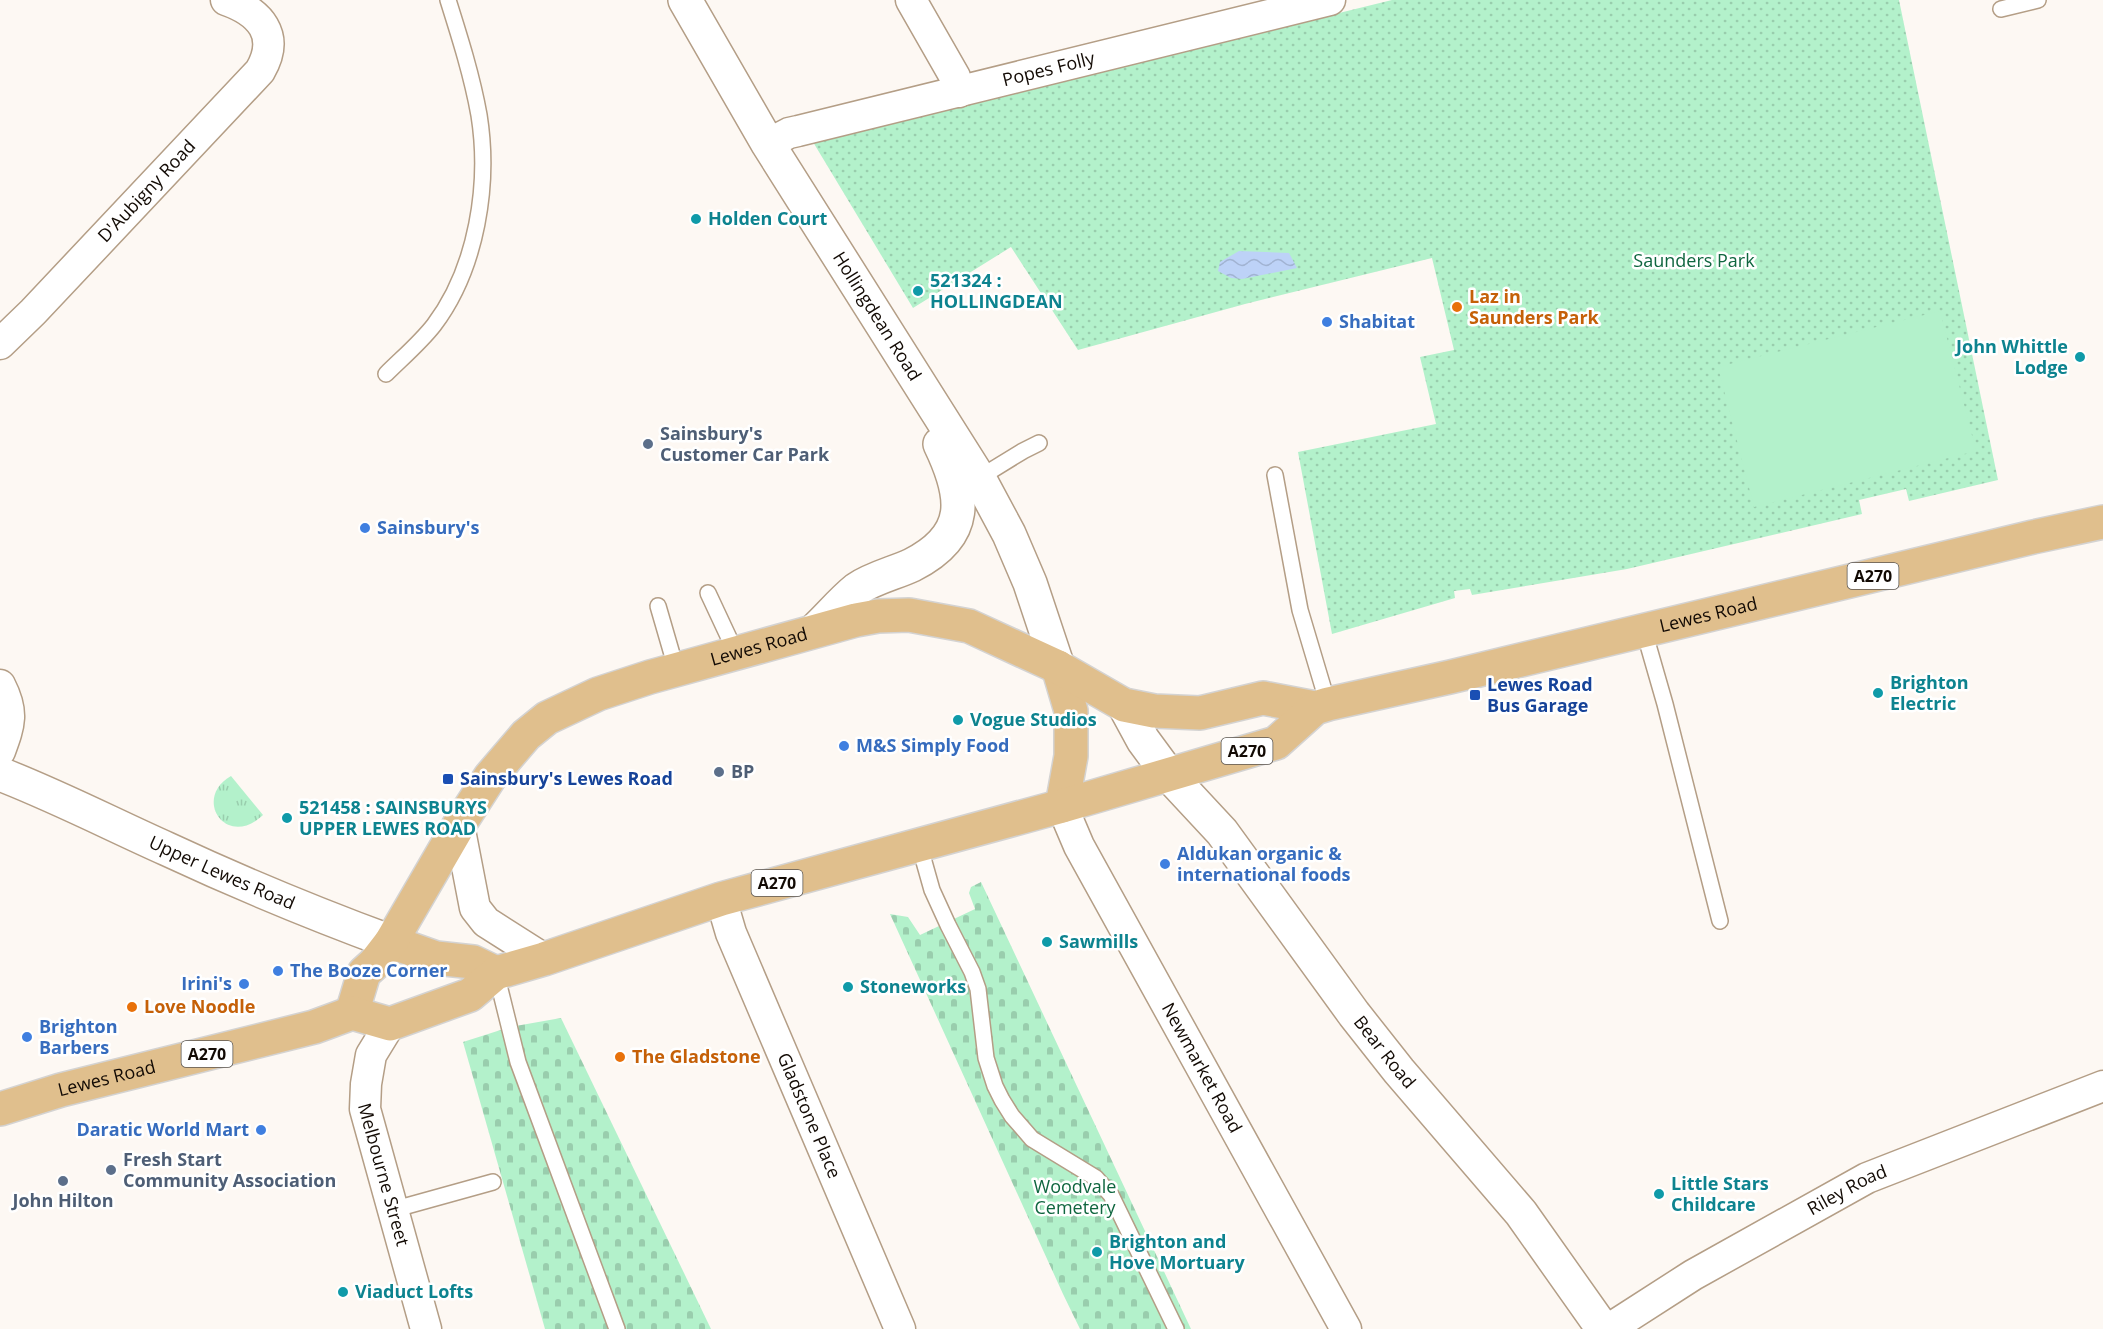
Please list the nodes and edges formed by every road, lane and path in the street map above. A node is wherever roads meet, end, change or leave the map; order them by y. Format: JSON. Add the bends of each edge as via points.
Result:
{"nodes":[{"id":1,"x":226,"y":0,"type":"edge"},
{"id":2,"x":448,"y":0,"type":"edge"},
{"id":3,"x":685,"y":0,"type":"edge"},
{"id":4,"x":911,"y":0,"type":"edge"},
{"id":5,"x":2038,"y":0,"type":"edge"},
{"id":6,"x":1314,"y":2,"type":"edge"},
{"id":7,"x":2001,"y":9,"type":"dead end"},
{"id":8,"x":959,"y":92,"type":"junction"},
{"id":9,"x":768,"y":144,"type":"junction"},
{"id":10,"x":0,"y":344,"type":"edge"},
{"id":11,"x":386,"y":374,"type":"dead end"},
{"id":12,"x":917,"y":379,"type":"junction"},
{"id":13,"x":1039,"y":443,"type":"dead end"},
{"id":14,"x":1275,"y":475,"type":"dead end"},
{"id":15,"x":979,"y":478,"type":"junction"},
{"id":16,"x":2103,"y":522,"type":"edge"},
{"id":17,"x":708,"y":593,"type":"dead end"},
{"id":18,"x":658,"y":606,"type":"dead end"},
{"id":19,"x":814,"y":631,"type":"junction"},
{"id":20,"x":1644,"y":631,"type":"junction"},
{"id":21,"x":736,"y":653,"type":"junction"},
{"id":22,"x":1058,"y":667,"type":"junction"},
{"id":23,"x":676,"y":668,"type":"junction"},
{"id":24,"x":0,"y":685,"type":"edge"},
{"id":25,"x":1124,"y":705,"type":"junction"},
{"id":26,"x":1321,"y":706,"type":"junction"},
{"id":27,"x":0,"y":751,"type":"edge"},
{"id":28,"x":0,"y":774,"type":"edge"},
{"id":29,"x":1168,"y":774,"type":"junction"},
{"id":30,"x":1062,"y":806,"type":"junction"},
{"id":31,"x":459,"y":825,"type":"junction"},
{"id":32,"x":919,"y":844,"type":"junction"},
{"id":33,"x":721,"y":899,"type":"junction"},
{"id":34,"x":1720,"y":921,"type":"dead end"},
{"id":35,"x":391,"y":942,"type":"junction"},
{"id":36,"x":543,"y":959,"type":"junction"},
{"id":37,"x":496,"y":973,"type":"junction"},
{"id":38,"x":352,"y":1013,"type":"junction"},
{"id":39,"x":390,"y":1024,"type":"junction"},
{"id":40,"x":2103,"y":1086,"type":"edge"},
{"id":41,"x":0,"y":1108,"type":"edge"},
{"id":42,"x":494,"y":1182,"type":"dead end"},
{"id":43,"x":392,"y":1210,"type":"junction"},
{"id":44,"x":426,"y":1329,"type":"edge"},
{"id":45,"x":617,"y":1329,"type":"edge"},
{"id":46,"x":900,"y":1329,"type":"edge"},
{"id":47,"x":1176,"y":1329,"type":"edge"},
{"id":48,"x":1346,"y":1329,"type":"edge"},
{"id":49,"x":1603,"y":1329,"type":"edge"},
{"id":50,"x":1609,"y":1329,"type":"edge"}],
"edges":[{"from":1,"to":10,"type":"street","name":"D'Aubigny Road","via":[[249,10],[264,27],[268,39],[264,65]]},
{"from":2,"to":11,"type":"lane","via":[[479,117],[482,152],[477,218],[468,257],[452,297],[435,325]]},
{"from":3,"to":9,"type":"street","name":"Hollingdean Road"},
{"from":4,"to":8,"type":"street","via":[[955,77]]},
{"from":5,"to":7,"type":"lane"},
{"from":6,"to":8,"type":"street","name":"Popes Folly"},
{"from":8,"to":9,"type":"street","name":"Popes Folly","via":[[789,133]]},
{"from":9,"to":12,"type":"street","name":"Hollingdean Road"},
{"from":12,"to":15,"type":"street","name":"Hollingdean Road"},
{"from":12,"to":19,"type":"street","via":[[920,410],[948,461],[959,495],[959,511],[951,532],[935,551],[858,588]]},
{"from":13,"to":15,"type":"lane"},
{"from":14,"to":26,"type":"lane"},
{"from":15,"to":22,"type":"street","name":"Hollingdean Road","via":[[1030,583]]},
{"from":16,"to":20,"type":"main road","name":"Lewes Road","number":"A270"},
{"from":17,"to":21,"type":"lane"},
{"from":18,"to":23,"type":"lane"},
{"from":19,"to":21,"type":"main road","name":"Lewes Road","number":"A270"},
{"from":19,"to":22,"type":"main road","name":"Lewes Road","number":"A270","via":[[878,616],[921,617],[969,626]]},
{"from":20,"to":26,"type":"main road","name":"Lewes Road","number":"A270"},
{"from":20,"to":34,"type":"lane"},
{"from":21,"to":23,"type":"main road","name":"Lewes Road","number":"A270"},
{"from":22,"to":25,"type":"main road","name":"Lewes Road","number":"A270"},
{"from":22,"to":30,"type":"main road","via":[[1071,711],[1071,756]]},
{"from":23,"to":31,"type":"main road","name":"Lewes Road","number":"A270","via":[[598,694],[548,718],[526,735],[490,777]]},
{"from":24,"to":27,"type":"street","via":[[10,708],[10,722]]},
{"from":25,"to":26,"type":"main road","name":"Lewes Road","number":"A270","via":[[1200,713],[1263,698]]},
{"from":25,"to":29,"type":"street","name":"Bear Road"},
{"from":26,"to":29,"type":"main road","name":"Lewes Road","number":"A270","via":[[1276,743]]},
{"from":28,"to":35,"type":"street","name":"Upper Lewes Road","via":[[247,884]]},
{"from":29,"to":30,"type":"main road","name":"Lewes Road","number":"A270"},
{"from":29,"to":49,"type":"street","name":"Bear Road","via":[[1222,832],[1399,1071],[1521,1213]]},
{"from":30,"to":32,"type":"main road","name":"Lewes Road","number":"A270"},
{"from":30,"to":48,"type":"street","name":"Newmarket Road","via":[[1090,867]]},
{"from":31,"to":35,"type":"main road","name":"Lewes Road","number":"A270"},
{"from":31,"to":36,"type":"street","via":[[476,908],[486,922]]},
{"from":32,"to":33,"type":"main road","name":"Lewes Road","number":"A270"},
{"from":32,"to":47,"type":"lane","via":[[932,890],[978,989],[986,1058],[999,1093],[1032,1139],[1096,1178],[1112,1195]]},
{"from":33,"to":36,"type":"main road","name":"Lewes Road","number":"A270"},
{"from":33,"to":46,"type":"street","name":"Gladstone Place","via":[[731,933]]},
{"from":35,"to":37,"type":"main road","name":"Upper Lewes Road","via":[[436,958],[473,962]]},
{"from":35,"to":38,"type":"main road","name":"Lewes Road","number":"A270","via":[[364,973]]},
{"from":36,"to":37,"type":"main road","name":"Lewes Road","number":"A270"},
{"from":37,"to":39,"type":"main road","name":"Lewes Road","number":"A270","via":[[470,995]]},
{"from":37,"to":45,"type":"lane","via":[[518,1062]]},
{"from":38,"to":39,"type":"main road"},
{"from":38,"to":41,"type":"main road","name":"Lewes Road","number":"A270","via":[[314,1027]]},
{"from":39,"to":43,"type":"street","name":"Melbourne Street","via":[[371,1055],[365,1109]]},
{"from":40,"to":50,"type":"street","name":"Riley Road","via":[[1867,1178],[1702,1270]]},
{"from":42,"to":43,"type":"lane"},
{"from":43,"to":44,"type":"street","name":"Melbourne Street"}]}
